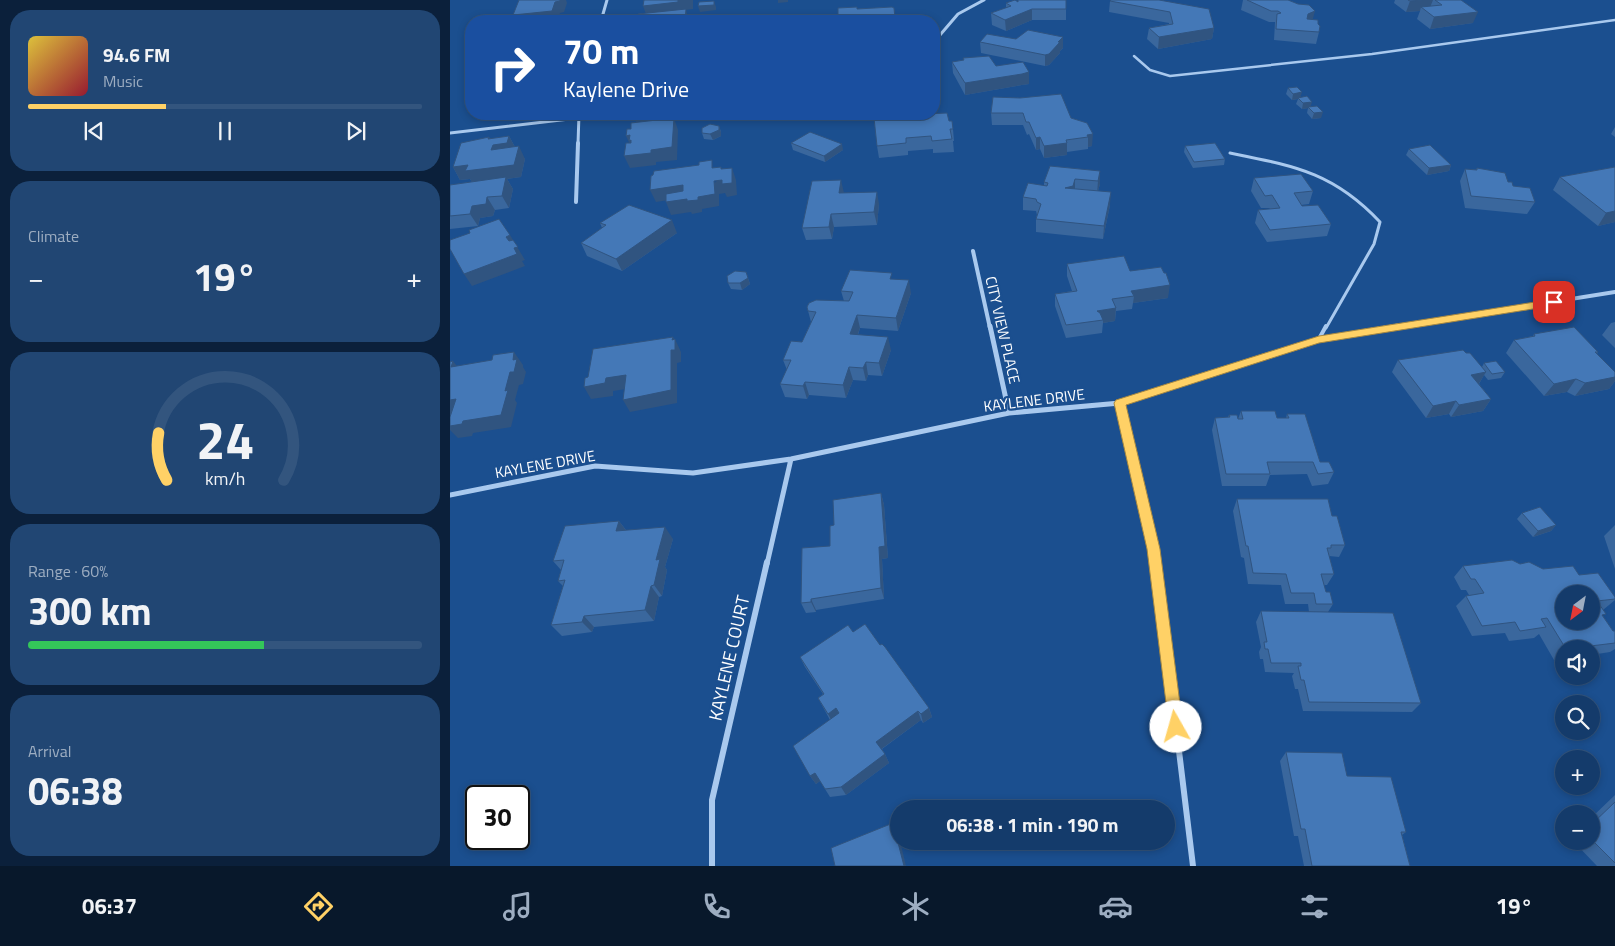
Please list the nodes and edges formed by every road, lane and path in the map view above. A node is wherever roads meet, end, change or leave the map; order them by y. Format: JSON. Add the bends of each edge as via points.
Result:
{"nodes":[{"id":1,"x":607,"y":0,"type":"edge"},
{"id":2,"x":984,"y":0,"type":"edge"},
{"id":3,"x":603,"y":15,"type":"edge"},
{"id":4,"x":1615,"y":20,"type":"edge"},
{"id":5,"x":940,"y":35,"type":"edge"},
{"id":6,"x":1134,"y":56,"type":"dead end"},
{"id":7,"x":549,"y":120,"type":"edge"},
{"id":8,"x":579,"y":120,"type":"edge"},
{"id":9,"x":450,"y":133,"type":"edge"},
{"id":10,"x":1230,"y":153,"type":"dead end"},
{"id":11,"x":576,"y":202,"type":"dead end"},
{"id":12,"x":972,"y":251,"type":"dead end"},
{"id":13,"x":1615,"y":292,"type":"edge"},
{"id":14,"x":1319,"y":339,"type":"junction"},
{"id":15,"x":1120,"y":403,"type":"junction"},
{"id":16,"x":1009,"y":414,"type":"junction"},
{"id":17,"x":791,"y":459,"type":"junction"},
{"id":18,"x":450,"y":495,"type":"edge"},
{"id":19,"x":712,"y":866,"type":"edge"},
{"id":20,"x":1193,"y":866,"type":"edge"}],
"edges":[{"from":1,"to":3,"type":"street"},
{"from":2,"to":5,"type":"street","via":[[958,14]]},
{"from":4,"to":6,"type":"lane","via":[[1372,54],[1170,76],[1145,68]]},
{"from":7,"to":9,"type":"street"},
{"from":8,"to":11,"type":"street"},
{"from":10,"to":14,"type":"lane","via":[[1317,175],[1364,203],[1380,222],[1374,244]]},
{"from":12,"to":16,"type":"street","name":"CITY VIEW PLACE"},
{"from":13,"to":14,"type":"street","name":"KAYLENE DRIVE"},
{"from":14,"to":15,"type":"street","name":"KAYLENE DRIVE"},
{"from":15,"to":16,"type":"street","name":"KAYLENE DRIVE"},
{"from":15,"to":20,"type":"street","via":[[1154,549]]},
{"from":16,"to":17,"type":"street","name":"KAYLENE DRIVE"},
{"from":17,"to":18,"type":"street","name":"KAYLENE DRIVE","via":[[694,473],[595,466]]},
{"from":17,"to":19,"type":"street","name":"KAYLENE COURT","via":[[712,800]]}]}
